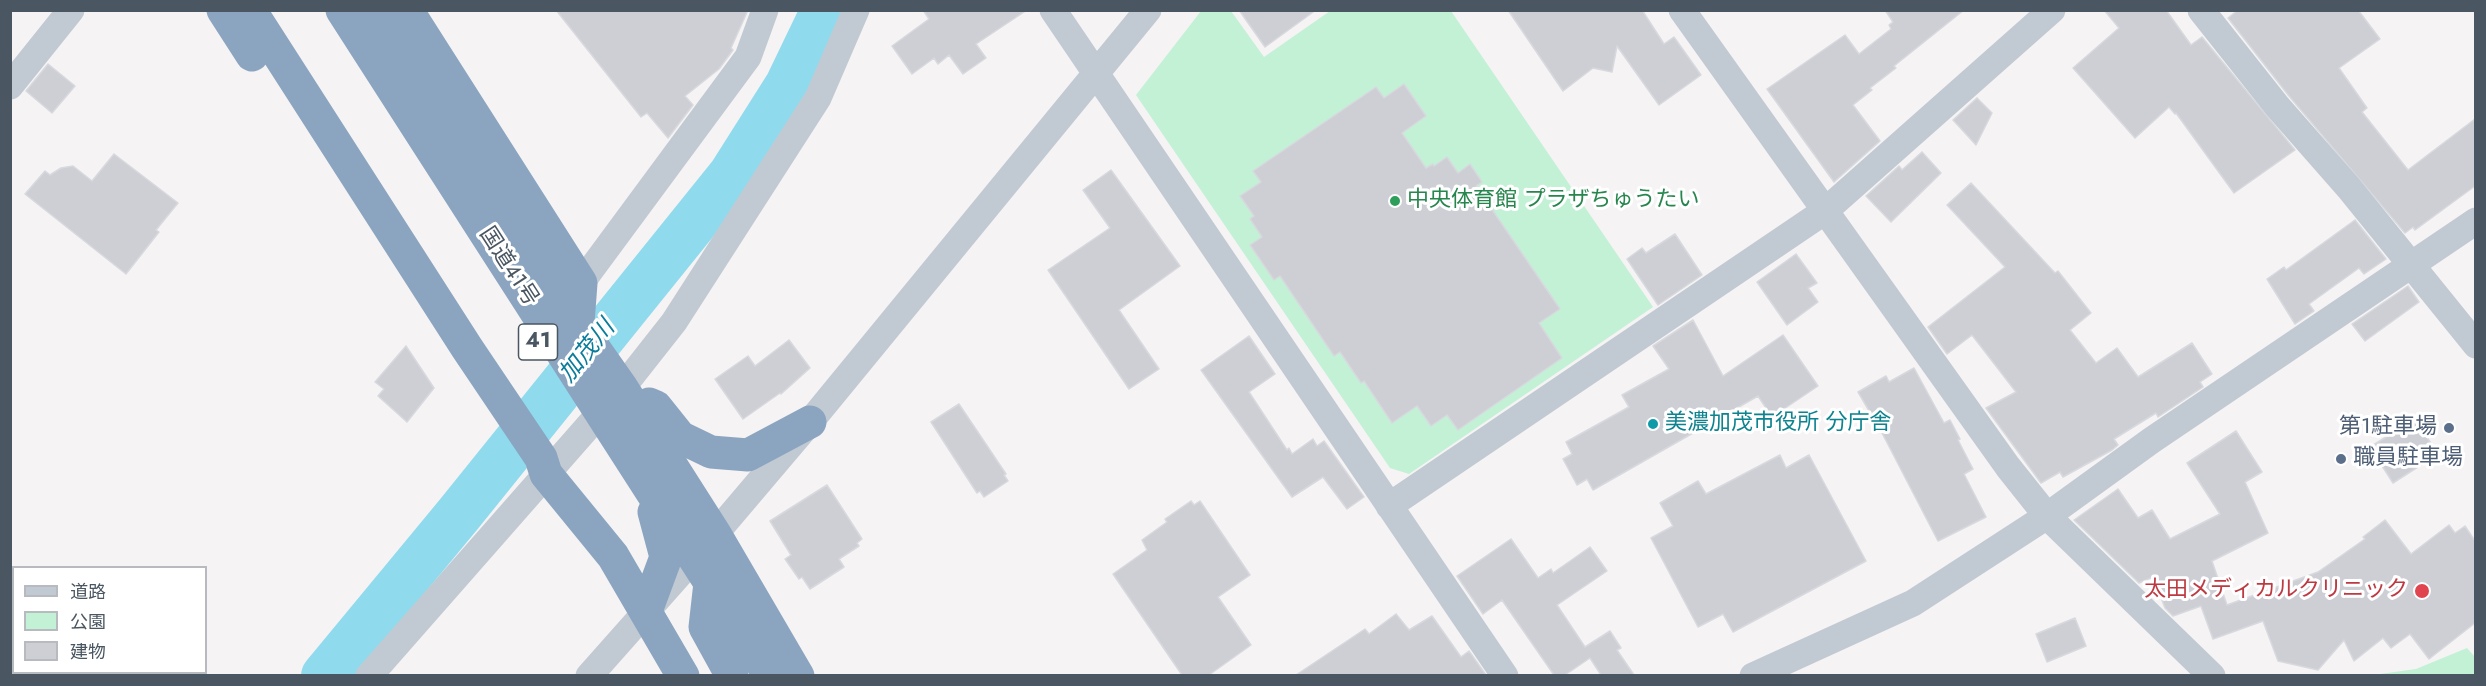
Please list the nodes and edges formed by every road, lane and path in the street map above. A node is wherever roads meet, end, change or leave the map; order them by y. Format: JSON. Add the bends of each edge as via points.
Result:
{"nodes":[{"id":1,"x":71,"y":10,"type":"edge"},
{"id":2,"x":223,"y":10,"type":"edge"},
{"id":3,"x":250,"y":10,"type":"edge"},
{"id":4,"x":324,"y":10,"type":"edge"},
{"id":5,"x":342,"y":10,"type":"edge"},
{"id":6,"x":373,"y":10,"type":"edge"},
{"id":7,"x":407,"y":10,"type":"edge"},
{"id":8,"x":765,"y":10,"type":"edge"},
{"id":9,"x":856,"y":10,"type":"edge"},
{"id":10,"x":1053,"y":10,"type":"edge"},
{"id":11,"x":1148,"y":10,"type":"edge"},
{"id":12,"x":1683,"y":10,"type":"edge"},
{"id":13,"x":2052,"y":10,"type":"edge"},
{"id":14,"x":2200,"y":10,"type":"edge"},
{"id":15,"x":1096,"y":75,"type":"junction"},
{"id":16,"x":10,"y":86,"type":"edge"},
{"id":17,"x":1825,"y":211,"type":"junction"},
{"id":18,"x":2475,"y":221,"type":"edge"},
{"id":19,"x":2411,"y":265,"type":"junction"},
{"id":20,"x":568,"y":289,"type":"junction"},
{"id":21,"x":2475,"y":345,"type":"edge"},
{"id":22,"x":613,"y":375,"type":"junction"},
{"id":23,"x":496,"y":408,"type":"junction"},
{"id":24,"x":810,"y":422,"type":"junction"},
{"id":25,"x":538,"y":466,"type":"junction"},
{"id":26,"x":1389,"y":506,"type":"junction"},
{"id":27,"x":2047,"y":516,"type":"junction"},
{"id":28,"x":715,"y":534,"type":"junction"},
{"id":29,"x":646,"y":611,"type":"junction"},
{"id":30,"x":369,"y":675,"type":"edge"},
{"id":31,"x":589,"y":675,"type":"edge"},
{"id":32,"x":683,"y":675,"type":"edge"},
{"id":33,"x":732,"y":675,"type":"edge"},
{"id":34,"x":750,"y":675,"type":"edge"},
{"id":35,"x":770,"y":675,"type":"edge"},
{"id":36,"x":798,"y":675,"type":"edge"},
{"id":37,"x":1505,"y":675,"type":"edge"},
{"id":38,"x":1753,"y":675,"type":"edge"},
{"id":39,"x":2212,"y":675,"type":"edge"}],
"edges":[{"from":1,"to":16,"type":"street"},
{"from":2,"to":23,"type":"highway","via":[[441,348]]},
{"from":3,"to":23,"type":"highway","via":[[467,348]]},
{"from":4,"to":34,"type":"highway","name":"国道41号","number":"41"},
{"from":5,"to":35,"type":"highway","name":"国道41号","number":"41"},
{"from":6,"to":20,"type":"highway"},
{"from":7,"to":20,"type":"highway"},
{"from":8,"to":20,"type":"street","via":[[748,57]]},
{"from":9,"to":22,"type":"street","via":[[818,98],[674,321]]},
{"from":10,"to":15,"type":"street"},
{"from":11,"to":15,"type":"street"},
{"from":12,"to":17,"type":"street"},
{"from":13,"to":17,"type":"street"},
{"from":14,"to":19,"type":"street"},
{"from":15,"to":24,"type":"street"},
{"from":15,"to":26,"type":"street"},
{"from":17,"to":26,"type":"street"},
{"from":17,"to":27,"type":"street"},
{"from":18,"to":19,"type":"street"},
{"from":19,"to":21,"type":"street"},
{"from":19,"to":27,"type":"street"},
{"from":20,"to":22,"type":"highway","via":[[581,329]]},
{"from":22,"to":24,"type":"highway","via":[[656,407],[680,437],[711,452],[748,455]]},
{"from":22,"to":25,"type":"street"},
{"from":22,"to":28,"type":"highway"},
{"from":22,"to":29,"type":"highway","via":[[666,556]]},
{"from":23,"to":25,"type":"highway"},
{"from":24,"to":28,"type":"street"},
{"from":25,"to":29,"type":"highway","via":[[613,556]]},
{"from":25,"to":30,"type":"street"},
{"from":26,"to":37,"type":"street"},
{"from":27,"to":38,"type":"street","via":[[1913,603]]},
{"from":27,"to":39,"type":"street"},
{"from":28,"to":29,"type":"street"},
{"from":28,"to":33,"type":"highway","via":[[705,627]]},
{"from":28,"to":36,"type":"highway"},
{"from":29,"to":31,"type":"street"},
{"from":29,"to":32,"type":"highway"}]}
